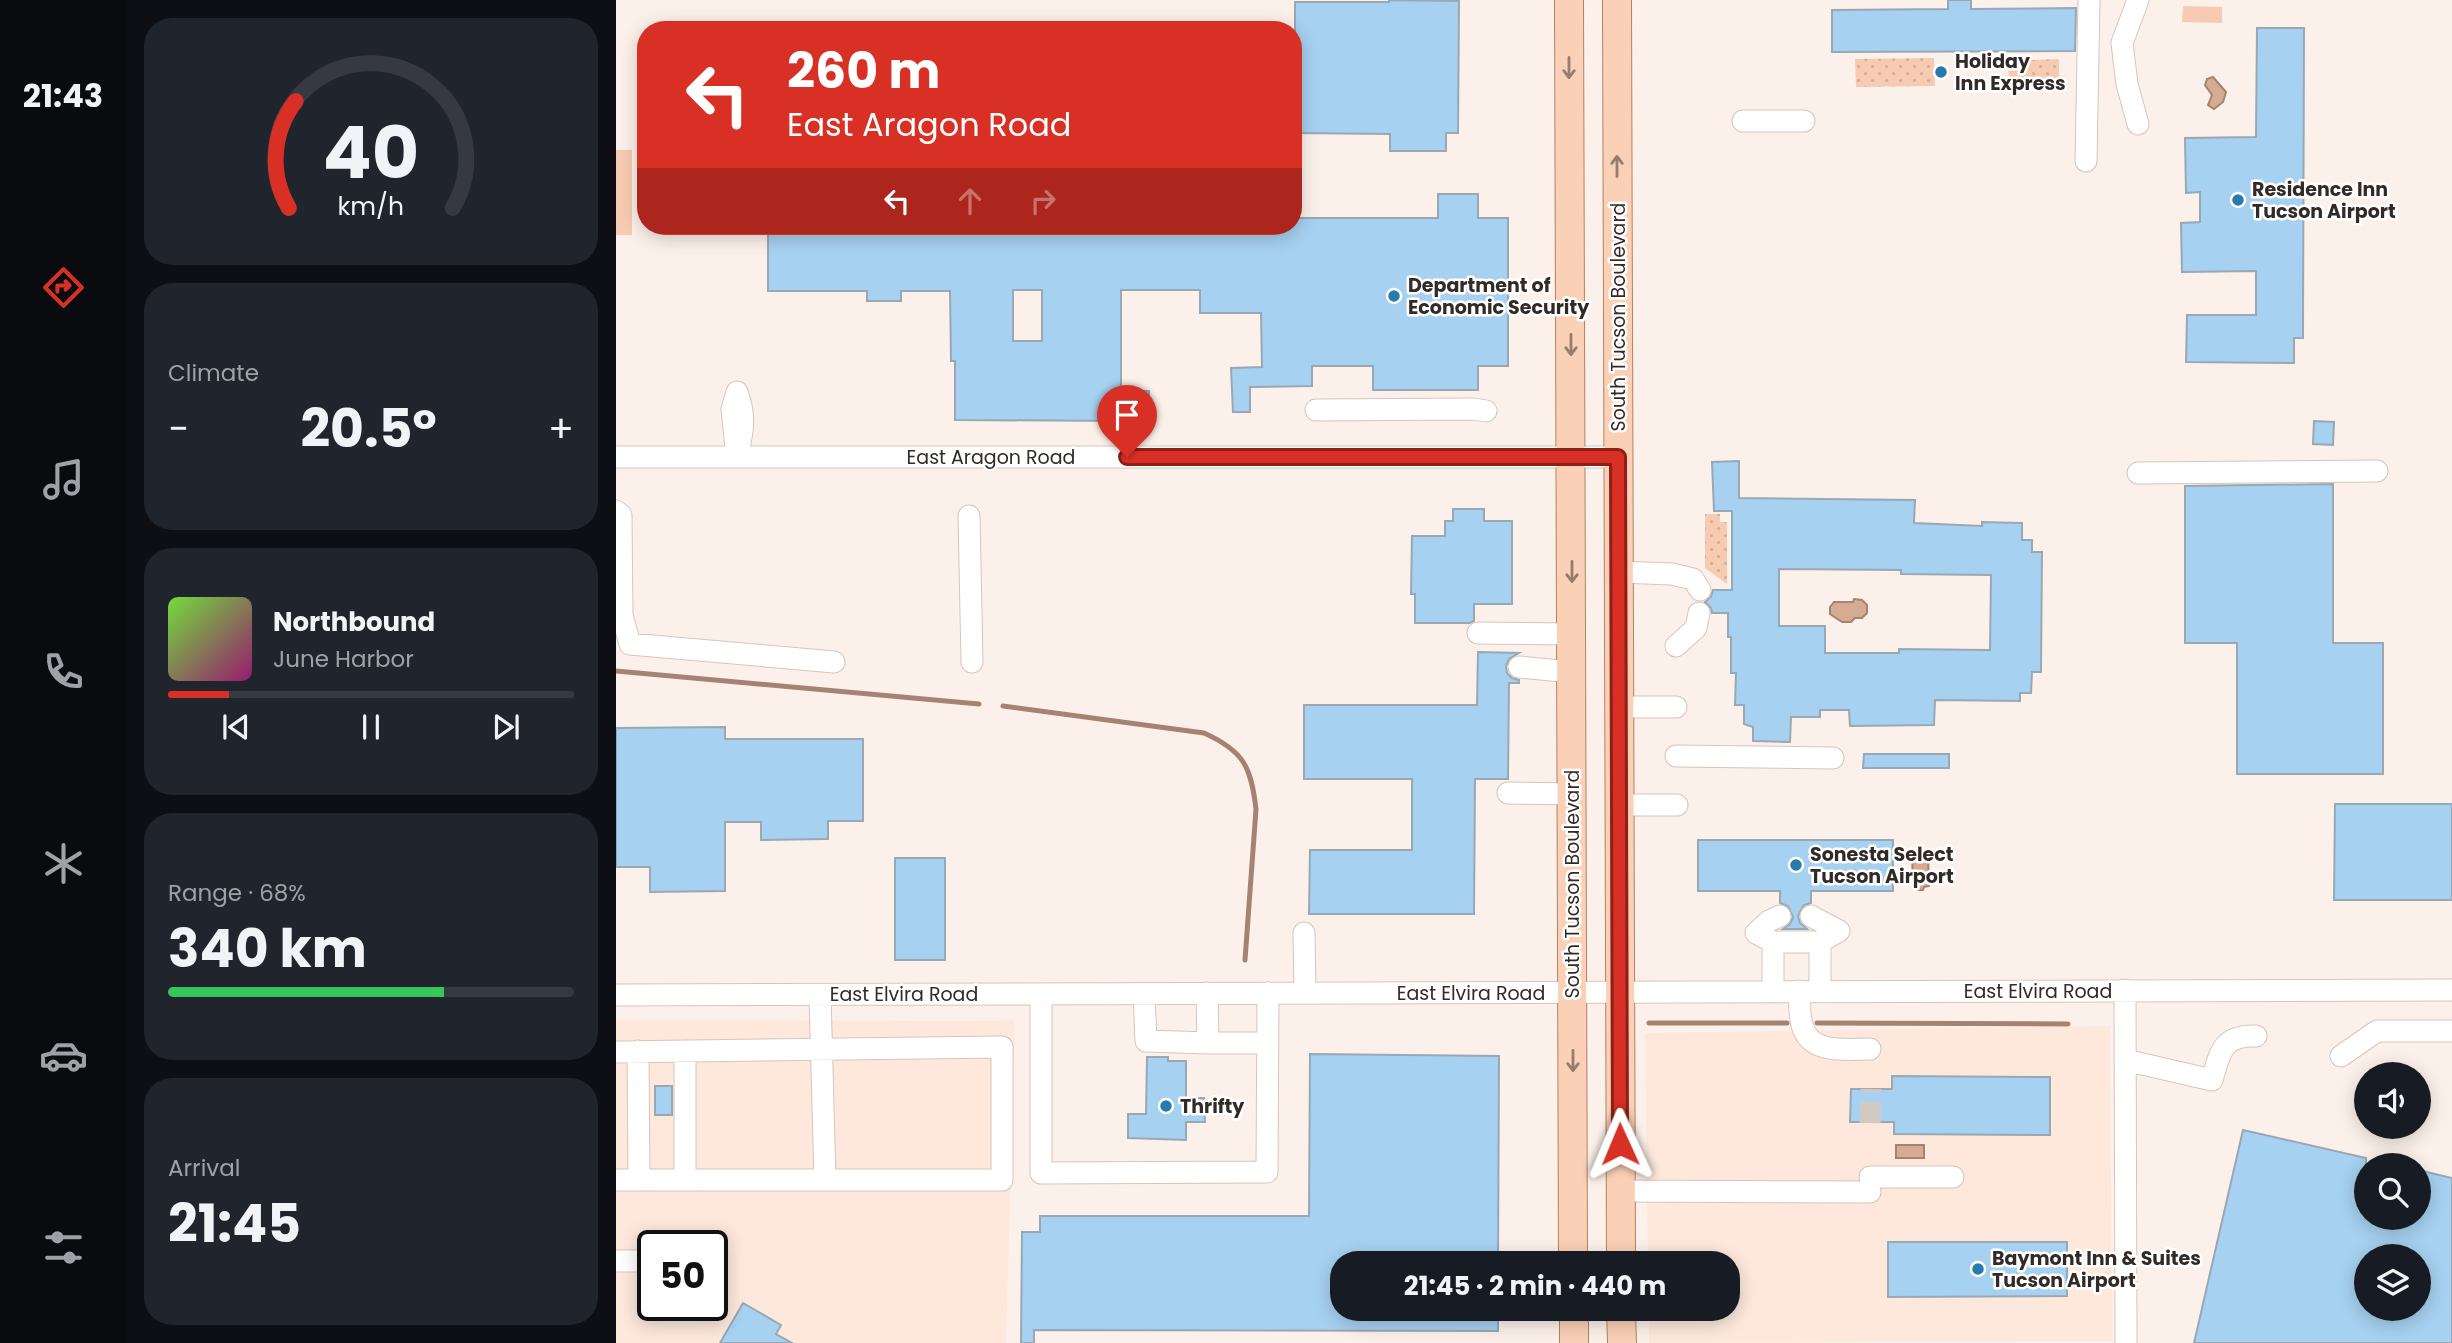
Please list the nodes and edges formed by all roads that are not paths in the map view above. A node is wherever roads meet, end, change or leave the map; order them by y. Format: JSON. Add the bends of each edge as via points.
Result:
{"nodes":[{"id":1,"x":1569,"y":0,"type":"edge"},
{"id":2,"x":1617,"y":0,"type":"edge"},
{"id":3,"x":2089,"y":0,"type":"edge"},
{"id":4,"x":2138,"y":0,"type":"edge"},
{"id":5,"x":1742,"y":121,"type":"dead end"},
{"id":6,"x":1804,"y":121,"type":"dead end"},
{"id":7,"x":2138,"y":124,"type":"dead end"},
{"id":8,"x":2086,"y":161,"type":"dead end"},
{"id":9,"x":1316,"y":410,"type":"dead end"},
{"id":10,"x":1486,"y":411,"type":"dead end"},
{"id":11,"x":1572,"y":456,"type":"junction"},
{"id":12,"x":616,"y":457,"type":"edge"},
{"id":13,"x":1618,"y":457,"type":"junction"},
{"id":14,"x":2377,"y":471,"type":"dead end"},
{"id":15,"x":2138,"y":473,"type":"dead end"},
{"id":16,"x":616,"y":511,"type":"edge"},
{"id":17,"x":969,"y":516,"type":"dead end"},
{"id":18,"x":1618,"y":572,"type":"junction"},
{"id":19,"x":1700,"y":590,"type":"dead end"},
{"id":20,"x":1699,"y":613,"type":"dead end"},
{"id":21,"x":619,"y":617,"type":"edge"},
{"id":22,"x":1478,"y":633,"type":"dead end"},
{"id":23,"x":1572,"y":634,"type":"junction"},
{"id":24,"x":1676,"y":646,"type":"dead end"},
{"id":25,"x":834,"y":662,"type":"dead end"},
{"id":26,"x":972,"y":662,"type":"dead end"},
{"id":27,"x":1519,"y":667,"type":"dead end"},
{"id":28,"x":1572,"y":672,"type":"junction"},
{"id":29,"x":1618,"y":707,"type":"junction"},
{"id":30,"x":1676,"y":707,"type":"dead end"},
{"id":31,"x":1676,"y":756,"type":"dead end"},
{"id":32,"x":1833,"y":758,"type":"dead end"},
{"id":33,"x":1508,"y":793,"type":"dead end"},
{"id":34,"x":1572,"y":794,"type":"junction"},
{"id":35,"x":1619,"y":805,"type":"junction"},
{"id":36,"x":1676,"y":805,"type":"dead end"},
{"id":37,"x":1780,"y":916,"type":"dead end"},
{"id":38,"x":1811,"y":916,"type":"dead end"},
{"id":39,"x":1304,"y":933,"type":"dead end"},
{"id":40,"x":1773,"y":942,"type":"junction"},
{"id":41,"x":1820,"y":942,"type":"junction"},
{"id":42,"x":2124,"y":990,"type":"junction"},
{"id":43,"x":2452,"y":990,"type":"edge"},
{"id":44,"x":1773,"y":991,"type":"junction"},
{"id":45,"x":1810,"y":991,"type":"junction"},
{"id":46,"x":1619,"y":992,"type":"junction"},
{"id":47,"x":1207,"y":993,"type":"junction"},
{"id":48,"x":1268,"y":993,"type":"junction"},
{"id":49,"x":1305,"y":993,"type":"junction"},
{"id":50,"x":1573,"y":993,"type":"junction"},
{"id":51,"x":1041,"y":994,"type":"junction"},
{"id":52,"x":1144,"y":994,"type":"junction"},
{"id":53,"x":616,"y":995,"type":"edge"},
{"id":54,"x":820,"y":995,"type":"junction"},
{"id":55,"x":2452,"y":1031,"type":"edge"},
{"id":56,"x":2256,"y":1036,"type":"dead end"},
{"id":57,"x":1208,"y":1043,"type":"junction"},
{"id":58,"x":1268,"y":1043,"type":"junction"},
{"id":59,"x":822,"y":1049,"type":"junction"},
{"id":60,"x":1870,"y":1049,"type":"dead end"},
{"id":61,"x":638,"y":1051,"type":"junction"},
{"id":62,"x":685,"y":1051,"type":"junction"},
{"id":63,"x":616,"y":1052,"type":"edge"},
{"id":64,"x":2341,"y":1056,"type":"dead end"},
{"id":65,"x":2125,"y":1060,"type":"junction"},
{"id":66,"x":1953,"y":1177,"type":"dead end"},
{"id":67,"x":825,"y":1179,"type":"junction"},
{"id":68,"x":616,"y":1180,"type":"edge"},
{"id":69,"x":639,"y":1180,"type":"junction"},
{"id":70,"x":685,"y":1180,"type":"junction"},
{"id":71,"x":1620,"y":1191,"type":"junction"},
{"id":72,"x":1573,"y":1251,"type":"edge"},
{"id":73,"x":1621,"y":1251,"type":"edge"},
{"id":74,"x":616,"y":1261,"type":"edge"},
{"id":75,"x":637,"y":1261,"type":"edge"},
{"id":76,"x":1574,"y":1321,"type":"edge"},
{"id":77,"x":1621,"y":1321,"type":"edge"},
{"id":78,"x":1574,"y":1343,"type":"edge"},
{"id":79,"x":1622,"y":1343,"type":"edge"},
{"id":80,"x":2126,"y":1343,"type":"edge"}],
"edges":[{"from":1,"to":11,"type":"main road","name":"South Tucson Boulevard","one_way":true},
{"from":13,"to":2,"type":"main road","name":"South Tucson Boulevard","one_way":true},
{"from":3,"to":8,"type":"street"},
{"from":4,"to":7,"type":"street","via":[[2122,43]]},
{"from":5,"to":6,"type":"street"},
{"from":9,"to":10,"type":"street"},
{"from":11,"to":12,"type":"street","name":"East Aragon Road"},
{"from":11,"to":13,"type":"street","name":"East Aragon Road"},
{"from":11,"to":23,"type":"main road","name":"South Tucson Boulevard","one_way":true},
{"from":13,"to":18,"type":"main road","name":"South Tucson Boulevard"},
{"from":14,"to":15,"type":"street"},
{"from":16,"to":21,"type":"street","via":[[621,515]]},
{"from":17,"to":26,"type":"street"},
{"from":18,"to":19,"type":"street","via":[[1672,574],[1693,579]]},
{"from":18,"to":29,"type":"main road","name":"South Tucson Boulevard"},
{"from":20,"to":24,"type":"street","via":[[1696,628]]},
{"from":21,"to":25,"type":"street","via":[[630,643]]},
{"from":22,"to":23,"type":"street"},
{"from":23,"to":28,"type":"main road","name":"South Tucson Boulevard"},
{"from":27,"to":28,"type":"street"},
{"from":28,"to":34,"type":"main road","name":"South Tucson Boulevard"},
{"from":29,"to":30,"type":"street"},
{"from":29,"to":35,"type":"main road","name":"South Tucson Boulevard"},
{"from":31,"to":32,"type":"street"},
{"from":33,"to":34,"type":"street"},
{"from":34,"to":50,"type":"main road","name":"South Tucson Boulevard"},
{"from":35,"to":36,"type":"street"},
{"from":35,"to":46,"type":"main road","name":"South Tucson Boulevard"},
{"from":37,"to":40,"type":"street","via":[[1756,933]]},
{"from":38,"to":41,"type":"street","via":[[1839,931]]},
{"from":39,"to":49,"type":"street"},
{"from":40,"to":41,"type":"street"},
{"from":40,"to":44,"type":"street"},
{"from":41,"to":45,"type":"street"},
{"from":42,"to":43,"type":"street","name":"East Elvira Road"},
{"from":42,"to":45,"type":"street","name":"East Elvira Road"},
{"from":42,"to":65,"type":"street"},
{"from":44,"to":45,"type":"street","name":"East Elvira Road"},
{"from":44,"to":46,"type":"street","name":"East Elvira Road"},
{"from":45,"to":60,"type":"street","via":[[1802,1026],[1811,1041],[1826,1049]]},
{"from":46,"to":50,"type":"street","name":"East Elvira Road"},
{"from":46,"to":71,"type":"main road","name":"South Tucson Boulevard"},
{"from":47,"to":48,"type":"street","name":"East Elvira Road"},
{"from":47,"to":52,"type":"street","name":"East Elvira Road"},
{"from":47,"to":57,"type":"street"},
{"from":48,"to":49,"type":"street","name":"East Elvira Road"},
{"from":48,"to":58,"type":"street"},
{"from":49,"to":50,"type":"street","name":"East Elvira Road"},
{"from":50,"to":72,"type":"main road","name":"South Tucson Boulevard","one_way":true},
{"from":51,"to":52,"type":"street","name":"East Elvira Road"},
{"from":51,"to":54,"type":"street","name":"East Elvira Road"},
{"from":51,"to":58,"type":"street","via":[[1041,1173],[1267,1172]]},
{"from":52,"to":57,"type":"street","via":[[1146,1041]]},
{"from":53,"to":54,"type":"street","name":"East Elvira Road"},
{"from":54,"to":59,"type":"street"},
{"from":55,"to":64,"type":"street","via":[[2377,1031]]},
{"from":56,"to":65,"type":"street","via":[[2227,1042],[2212,1080]]},
{"from":57,"to":58,"type":"street"},
{"from":59,"to":62,"type":"street"},
{"from":59,"to":67,"type":"street"},
{"from":59,"to":67,"type":"street","via":[[1002,1047],[1002,1180]]},
{"from":61,"to":62,"type":"street"},
{"from":61,"to":63,"type":"street"},
{"from":61,"to":69,"type":"street"},
{"from":62,"to":70,"type":"street"},
{"from":65,"to":80,"type":"street"},
{"from":66,"to":71,"type":"street","via":[[1870,1184]]},
{"from":67,"to":70,"type":"street"},
{"from":68,"to":69,"type":"street"},
{"from":69,"to":70,"type":"street"},
{"from":71,"to":73,"type":"main road","name":"South Tucson Boulevard"},
{"from":74,"to":75,"type":"street"},
{"from":76,"to":78,"type":"main road"},
{"from":77,"to":79,"type":"main road"}]}
